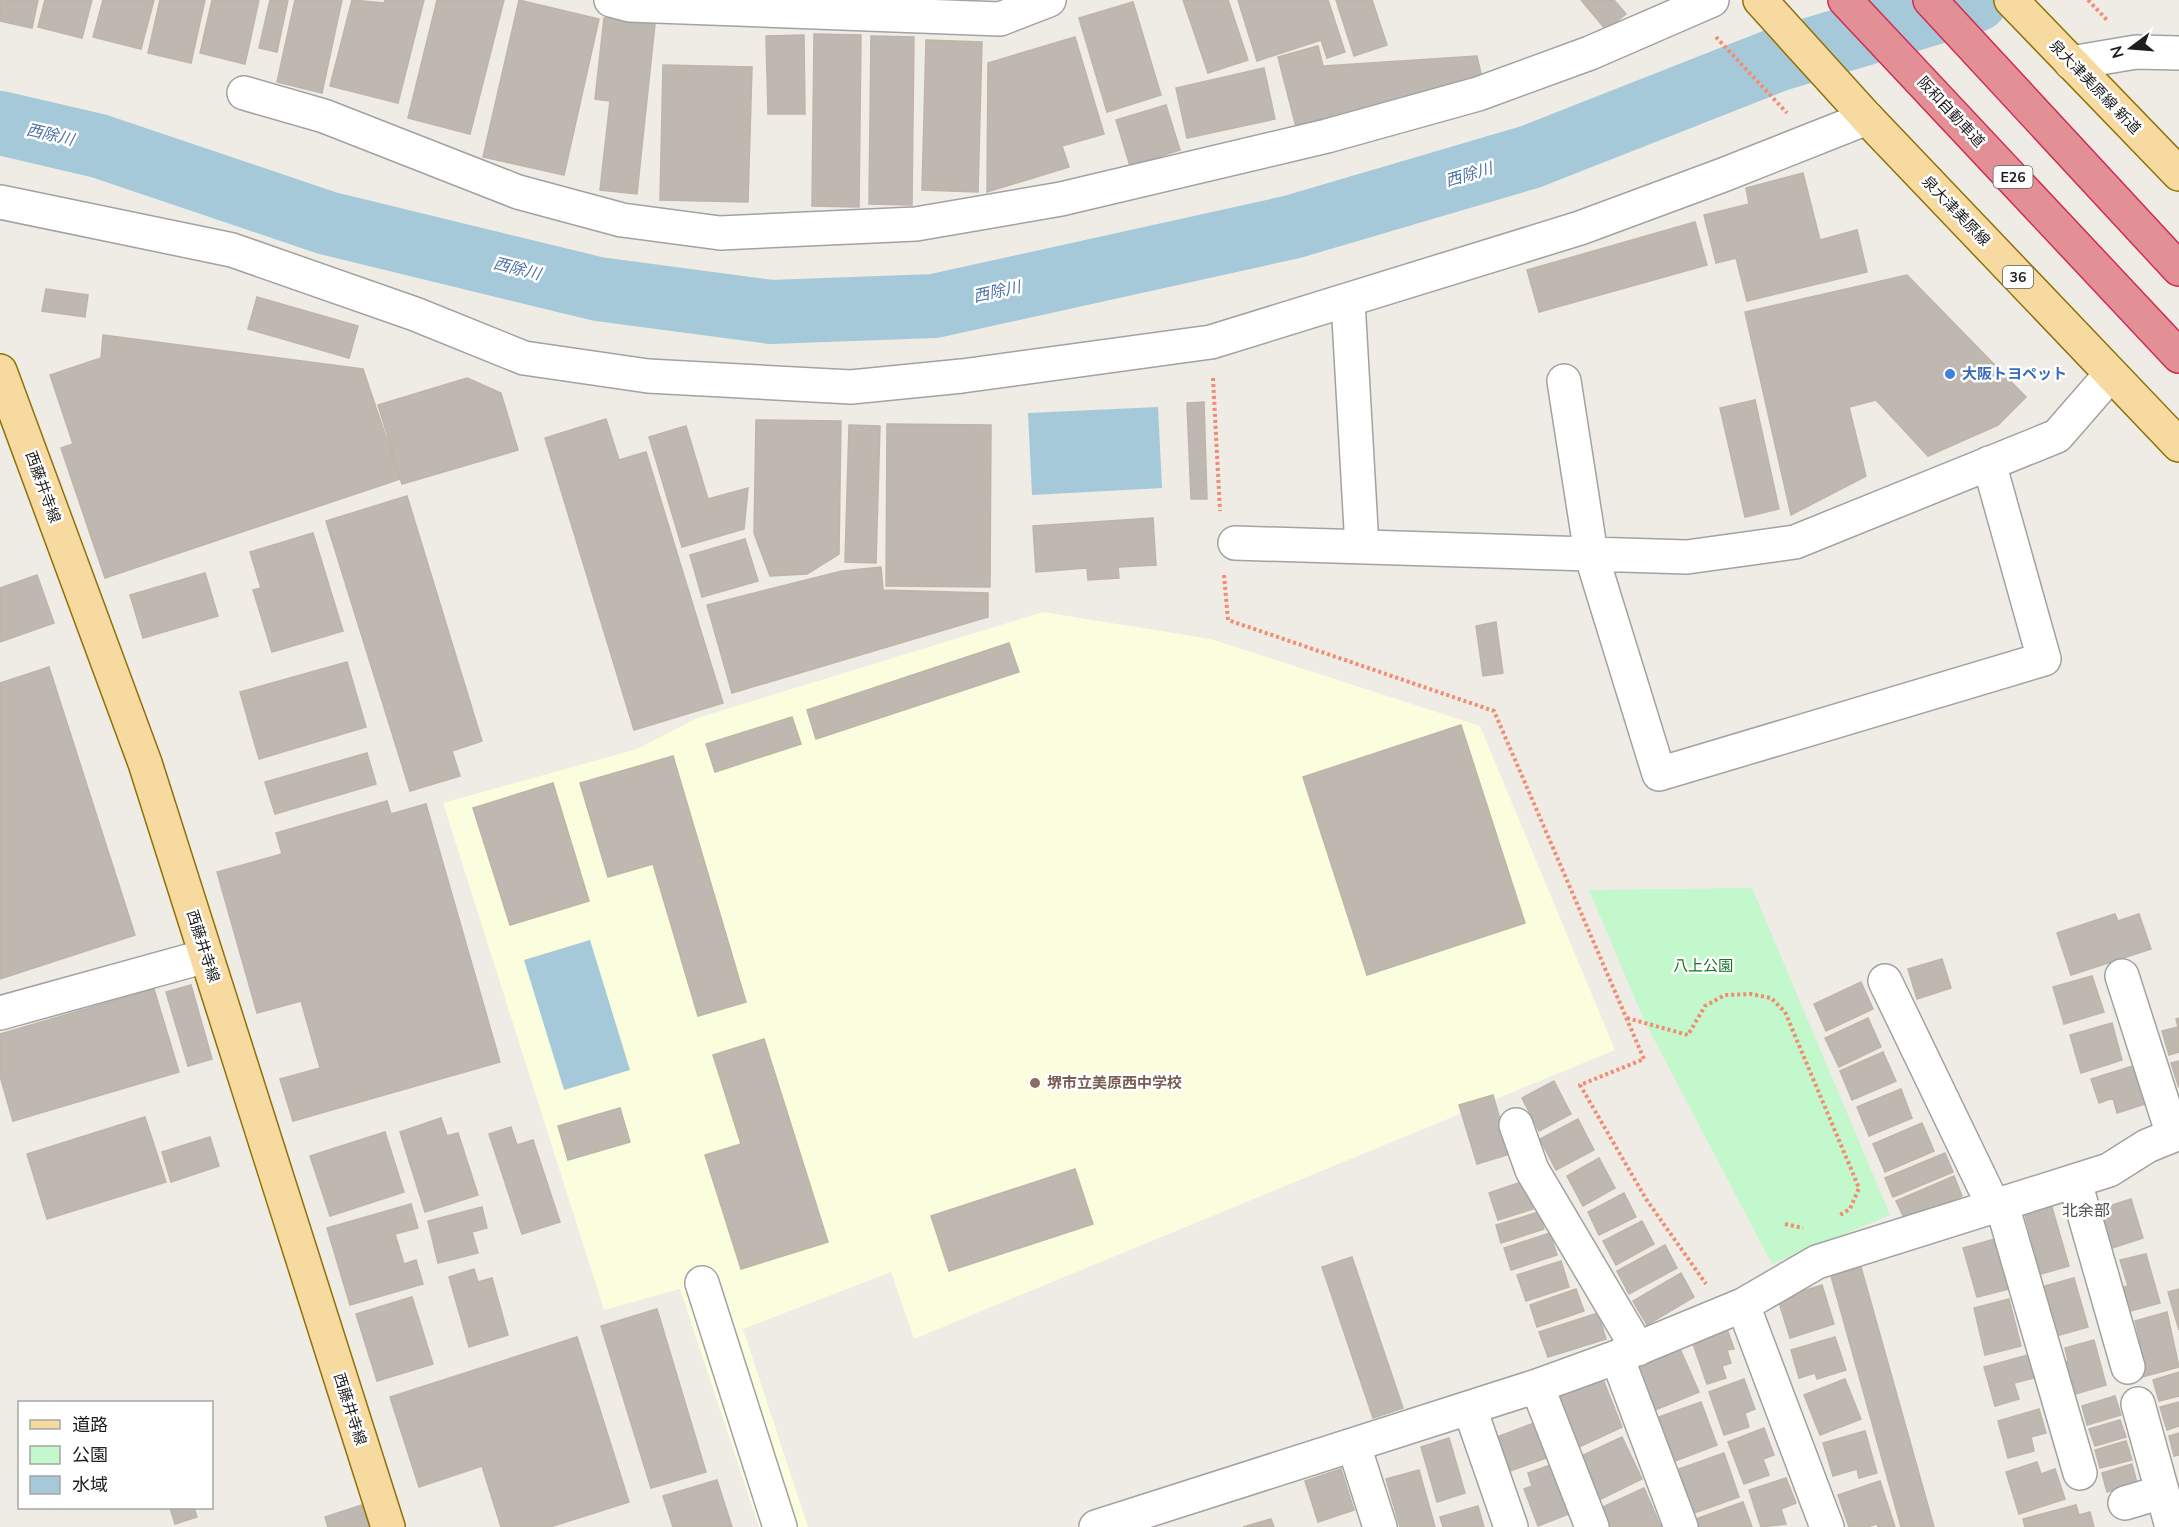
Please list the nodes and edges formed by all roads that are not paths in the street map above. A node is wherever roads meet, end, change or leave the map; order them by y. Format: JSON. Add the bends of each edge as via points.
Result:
{"nodes":[{"id":1,"x":612,"y":0,"type":"edge"},
{"id":2,"x":1049,"y":0,"type":"edge"},
{"id":3,"x":1712,"y":0,"type":"edge"},
{"id":4,"x":1760,"y":0,"type":"edge"},
{"id":5,"x":1845,"y":0,"type":"edge"},
{"id":6,"x":1930,"y":0,"type":"edge"},
{"id":7,"x":2011,"y":0,"type":"edge"},
{"id":8,"x":2179,"y":53,"type":"edge"},
{"id":9,"x":2062,"y":54,"type":"junction"},
{"id":10,"x":244,"y":93,"type":"dead end"},
{"id":11,"x":1863,"y":113,"type":"junction"},
{"id":12,"x":2179,"y":174,"type":"edge"},
{"id":13,"x":0,"y":202,"type":"edge"},
{"id":14,"x":2179,"y":269,"type":"edge"},
{"id":15,"x":1348,"y":301,"type":"junction"},
{"id":16,"x":2179,"y":356,"type":"edge"},
{"id":17,"x":0,"y":371,"type":"edge"},
{"id":18,"x":2111,"y":374,"type":"junction"},
{"id":19,"x":1564,"y":381,"type":"dead end"},
{"id":20,"x":2179,"y":445,"type":"edge"},
{"id":21,"x":1989,"y":463,"type":"junction"},
{"id":22,"x":1226,"y":544,"type":"road end"},
{"id":23,"x":1362,"y":547,"type":"junction"},
{"id":24,"x":1591,"y":554,"type":"junction"},
{"id":25,"x":206,"y":956,"type":"junction"},
{"id":26,"x":2122,"y":976,"type":"dead end"},
{"id":27,"x":1885,"y":981,"type":"dead end"},
{"id":28,"x":0,"y":1013,"type":"edge"},
{"id":29,"x":1515,"y":1125,"type":"dead end"},
{"id":30,"x":2176,"y":1134,"type":"edge"},
{"id":31,"x":2075,"y":1182,"type":"junction"},
{"id":32,"x":1998,"y":1206,"type":"junction"},
{"id":33,"x":702,"y":1283,"type":"dead end"},
{"id":34,"x":1734,"y":1309,"type":"junction"},
{"id":35,"x":1628,"y":1353,"type":"junction"},
{"id":36,"x":2128,"y":1367,"type":"dead end"},
{"id":37,"x":1537,"y":1386,"type":"junction"},
{"id":38,"x":2138,"y":1404,"type":"dead end"},
{"id":39,"x":1470,"y":1409,"type":"junction"},
{"id":40,"x":1354,"y":1446,"type":"junction"},
{"id":41,"x":2080,"y":1473,"type":"dead end"},
{"id":42,"x":2162,"y":1492,"type":"junction"},
{"id":43,"x":2125,"y":1503,"type":"dead end"},
{"id":44,"x":388,"y":1527,"type":"edge"},
{"id":45,"x":780,"y":1527,"type":"edge"},
{"id":46,"x":1096,"y":1527,"type":"edge"},
{"id":47,"x":1380,"y":1527,"type":"edge"},
{"id":48,"x":1511,"y":1527,"type":"edge"},
{"id":49,"x":1592,"y":1527,"type":"edge"},
{"id":50,"x":1681,"y":1527,"type":"edge"},
{"id":51,"x":1827,"y":1527,"type":"edge"},
{"id":52,"x":2172,"y":1527,"type":"edge"}],
"edges":[{"from":1,"to":2,"type":"street","via":[[630,5],[1000,19]]},
{"from":3,"to":10,"type":"street","via":[[1590,53],[1478,94],[1327,136],[1062,199],[905,225],[720,233],[622,220],[518,192],[324,116]]},
{"from":4,"to":11,"type":"main road","number":"36"},
{"from":5,"to":16,"type":"highway","name":"阪和自動車道","number":"E26"},
{"from":6,"to":14,"type":"highway"},
{"from":7,"to":9,"type":"main road","name":"泉大津美原線 新道"},
{"from":8,"to":9,"type":"street"},
{"from":9,"to":12,"type":"main road","name":"泉大津美原線 新道"},
{"from":11,"to":15,"type":"street","via":[[1723,176],[1580,228]]},
{"from":11,"to":18,"type":"main road","name":"泉大津美原線","number":"36"},
{"from":13,"to":15,"type":"street","via":[[232,250],[415,314],[524,358],[648,375],[851,387],[962,376],[1211,342]]},
{"from":15,"to":23,"type":"street"},
{"from":17,"to":25,"type":"main road","name":"西藤井寺線","via":[[145,764]]},
{"from":18,"to":20,"type":"main road","name":"泉大津美原線","number":"36"},
{"from":18,"to":21,"type":"street","via":[[2057,436]]},
{"from":19,"to":24,"type":"street"},
{"from":21,"to":24,"type":"street","via":[[1795,542],[1687,557]]},
{"from":21,"to":24,"type":"street","via":[[2044,658],[1659,774]]},
{"from":22,"to":23,"type":"street"},
{"from":23,"to":24,"type":"street"},
{"from":25,"to":28,"type":"street"},
{"from":25,"to":44,"type":"main road","name":"西藤井寺線"},
{"from":26,"to":30,"type":"street"},
{"from":27,"to":32,"type":"street"},
{"from":29,"to":35,"type":"street","via":[[1532,1170]]},
{"from":30,"to":31,"type":"street","via":[[2147,1146],[2109,1170]]},
{"from":31,"to":32,"type":"street"},
{"from":31,"to":36,"type":"street"},
{"from":32,"to":34,"type":"street","via":[[1817,1262]]},
{"from":32,"to":41,"type":"street"},
{"from":33,"to":45,"type":"street"},
{"from":34,"to":35,"type":"street"},
{"from":34,"to":51,"type":"street"},
{"from":35,"to":37,"type":"street"},
{"from":35,"to":50,"type":"street"},
{"from":37,"to":39,"type":"street"},
{"from":37,"to":49,"type":"street"},
{"from":38,"to":42,"type":"street"},
{"from":39,"to":40,"type":"street"},
{"from":39,"to":48,"type":"street"},
{"from":40,"to":46,"type":"street"},
{"from":40,"to":47,"type":"street"},
{"from":42,"to":43,"type":"street"},
{"from":42,"to":52,"type":"street"}]}
